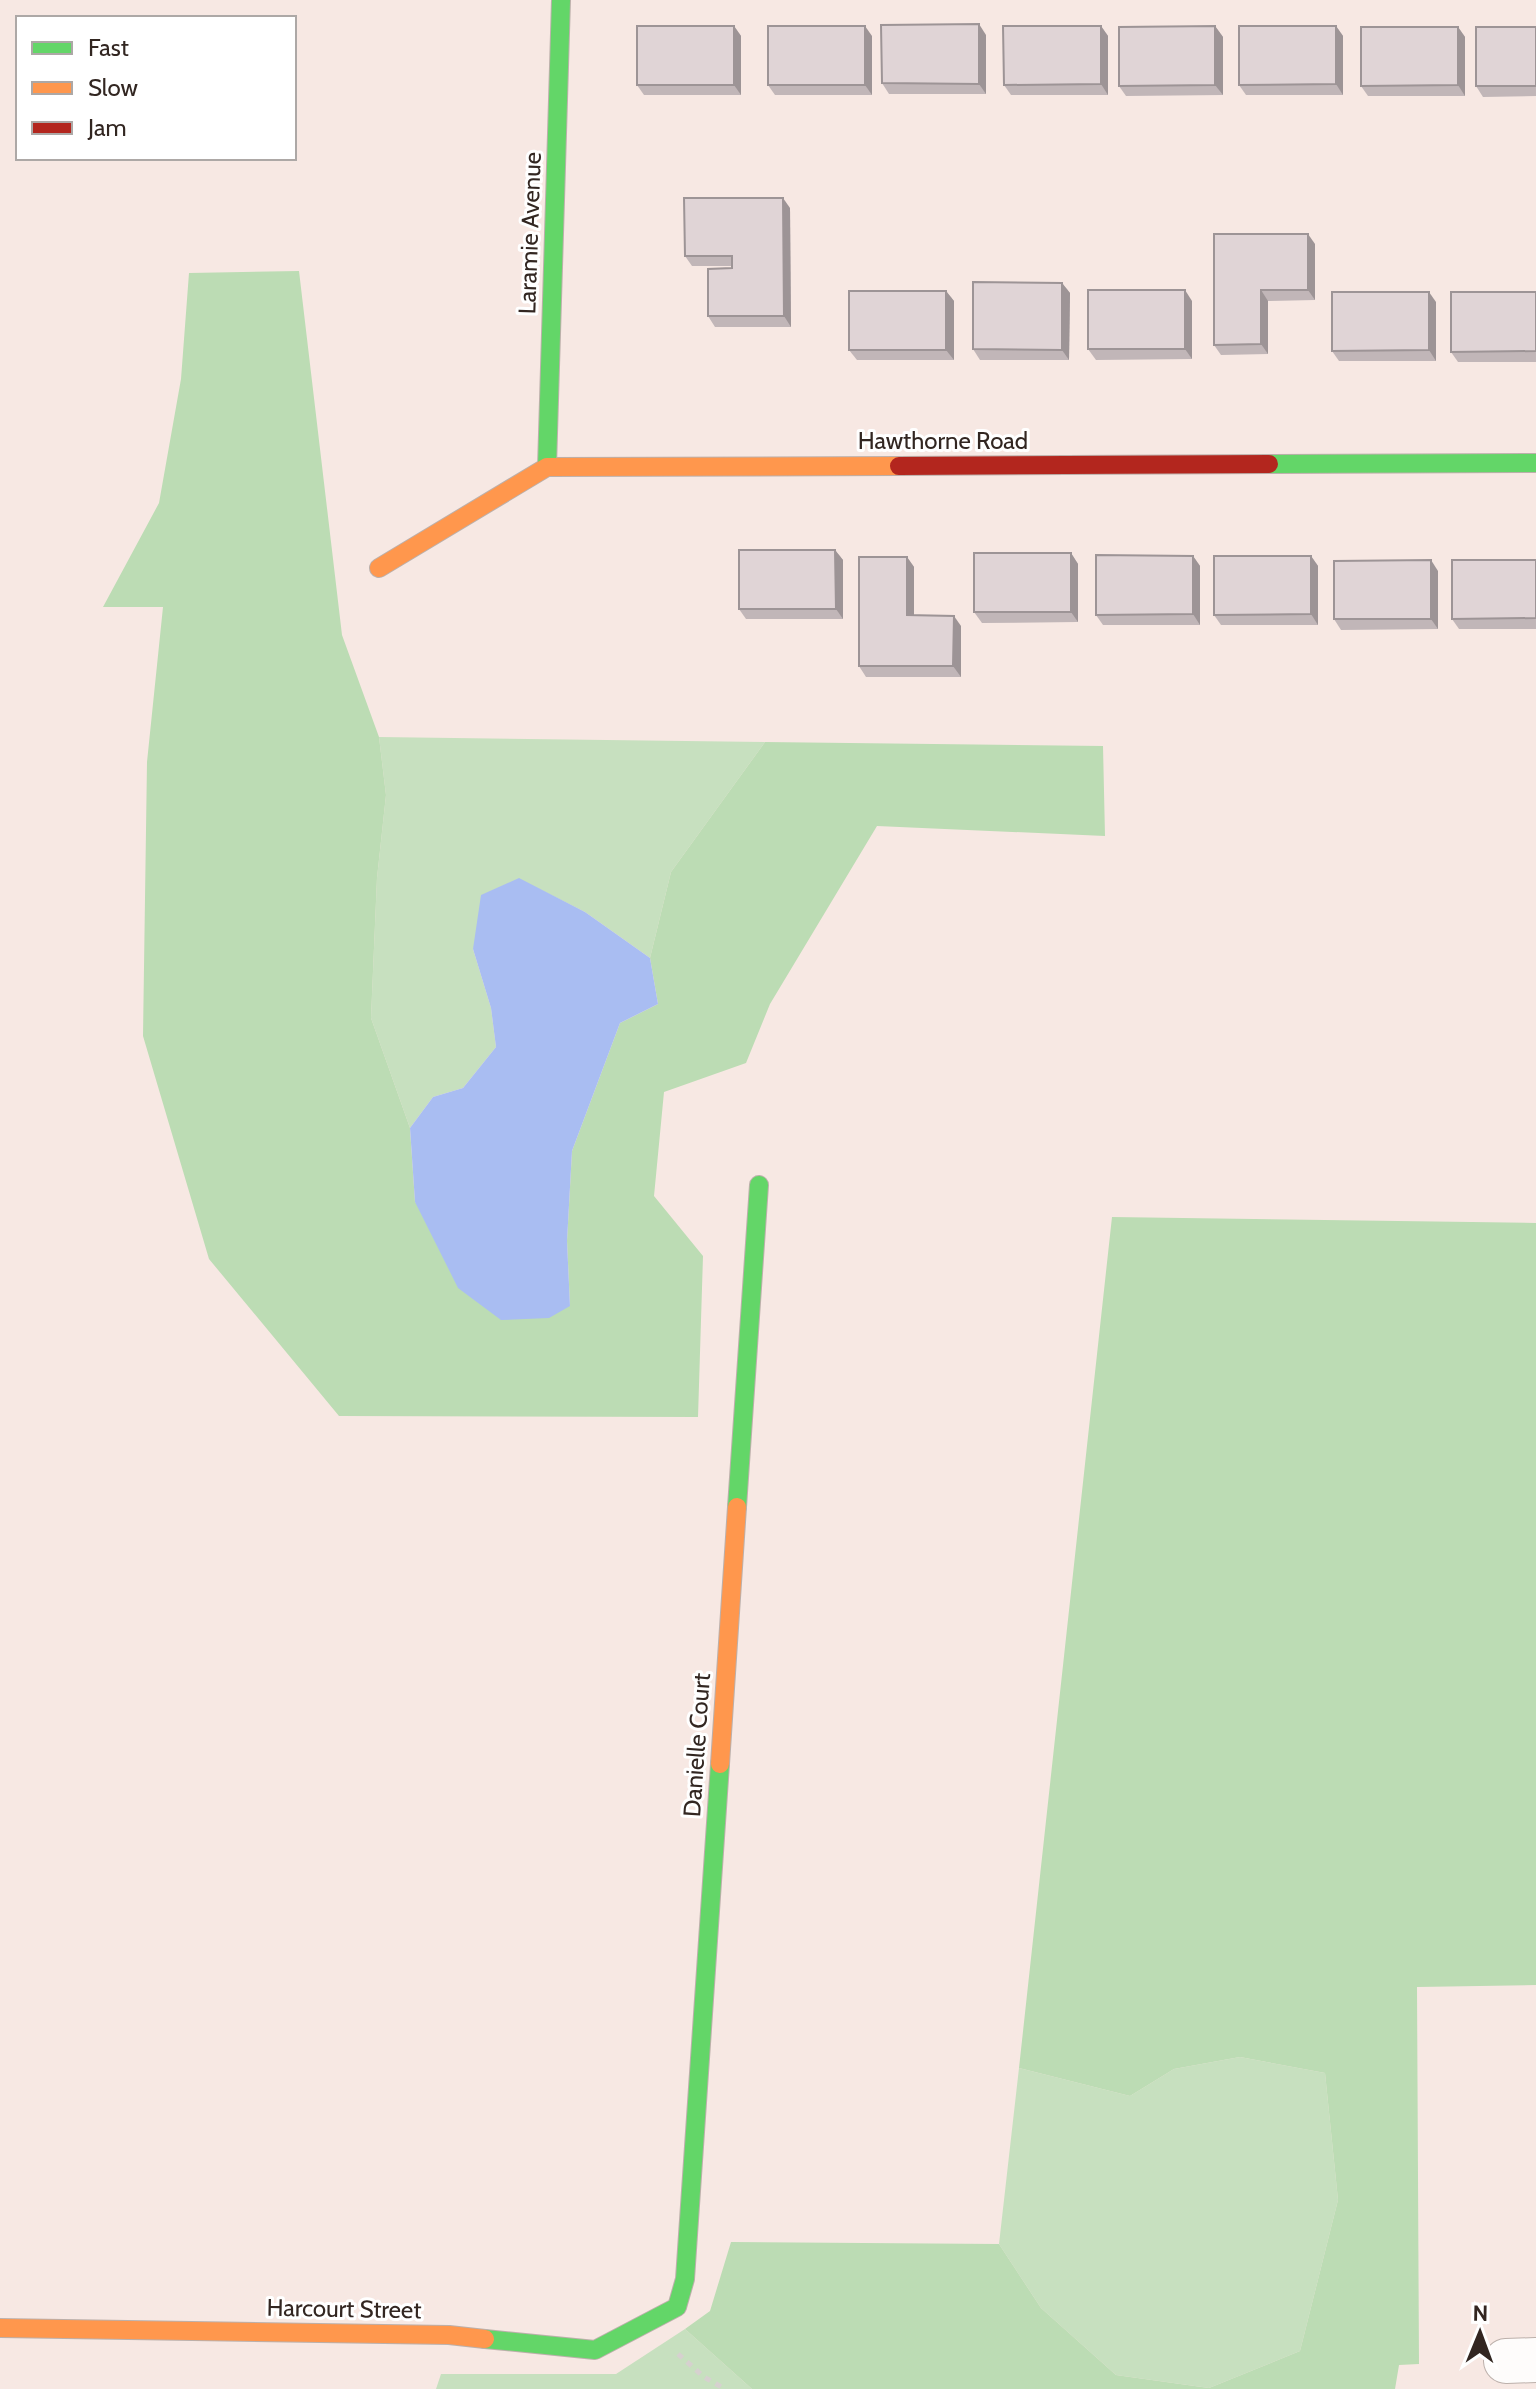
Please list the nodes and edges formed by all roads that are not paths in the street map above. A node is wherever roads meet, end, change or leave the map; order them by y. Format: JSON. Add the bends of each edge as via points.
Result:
{"nodes":[{"id":1,"x":561,"y":0,"type":"edge"},
{"id":2,"x":1536,"y":463,"type":"edge"},
{"id":3,"x":547,"y":467,"type":"junction"},
{"id":4,"x":379,"y":568,"type":"dead end"},
{"id":5,"x":759,"y":1185,"type":"dead end"},
{"id":6,"x":677,"y":2307,"type":"joint"},
{"id":7,"x":0,"y":2328,"type":"edge"}],
"edges":[{"from":1,"to":3,"type":"street","name":"Laramie Avenue"},
{"from":2,"to":3,"type":"street","name":"Hawthorne Road"},
{"from":3,"to":4,"type":"street"},
{"from":5,"to":6,"type":"street","name":"Danielle Court","via":[[687,2263]]},
{"from":6,"to":7,"type":"street","name":"Harcourt Street","via":[[595,2350],[449,2335]]}]}
